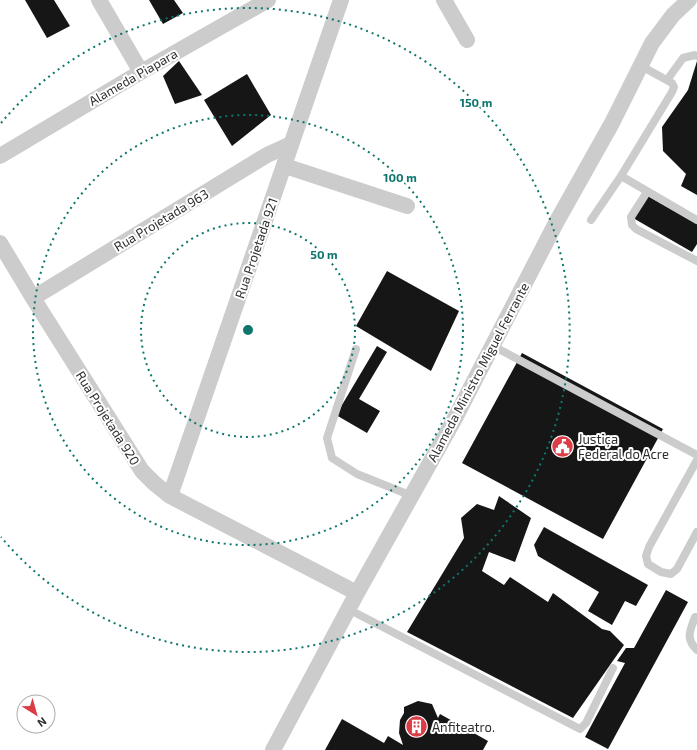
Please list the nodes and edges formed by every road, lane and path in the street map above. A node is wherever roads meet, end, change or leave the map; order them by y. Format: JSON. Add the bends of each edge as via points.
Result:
{"nodes":[{"id":1,"x":99,"y":0,"type":"edge"},
{"id":2,"x":268,"y":0,"type":"edge"},
{"id":3,"x":341,"y":0,"type":"edge"},
{"id":4,"x":444,"y":0,"type":"edge"},
{"id":5,"x":689,"y":0,"type":"edge"},
{"id":6,"x":467,"y":40,"type":"dead end"},
{"id":7,"x":697,"y":56,"type":"edge"},
{"id":8,"x":641,"y":66,"type":"junction"},
{"id":9,"x":141,"y":72,"type":"junction"},
{"id":10,"x":667,"y":80,"type":"junction"},
{"id":11,"x":291,"y":144,"type":"junction"},
{"id":12,"x":0,"y":156,"type":"edge"},
{"id":13,"x":285,"y":166,"type":"junction"},
{"id":14,"x":621,"y":176,"type":"junction"},
{"id":15,"x":647,"y":192,"type":"junction"},
{"id":16,"x":407,"y":206,"type":"dead end"},
{"id":17,"x":591,"y":220,"type":"dead end"},
{"id":18,"x":697,"y":220,"type":"edge"},
{"id":19,"x":0,"y":243,"type":"edge"},
{"id":20,"x":697,"y":261,"type":"edge"},
{"id":21,"x":33,"y":298,"type":"junction"},
{"id":22,"x":493,"y":346,"type":"junction"},
{"id":23,"x":356,"y":349,"type":"dead end"},
{"id":24,"x":697,"y":455,"type":"edge"},
{"id":25,"x":697,"y":460,"type":"edge"},
{"id":26,"x":170,"y":496,"type":"junction"},
{"id":27,"x":412,"y":496,"type":"junction"},
{"id":28,"x":697,"y":532,"type":"edge"},
{"id":29,"x":357,"y":593,"type":"junction"},
{"id":30,"x":348,"y":609,"type":"junction"},
{"id":31,"x":696,"y":616,"type":"edge"},
{"id":32,"x":697,"y":650,"type":"edge"},
{"id":33,"x":613,"y":668,"type":"dead end"},
{"id":34,"x":273,"y":750,"type":"edge"}],
"edges":[{"from":1,"to":9,"type":"street"},
{"from":2,"to":9,"type":"street","name":"Alameda Piapara"},
{"from":3,"to":11,"type":"street","name":"Rua Projetada 921"},
{"from":4,"to":6,"type":"street"},
{"from":5,"to":8,"type":"street","name":"Alameda Ministro Miguel Ferrante","via":[[673,15],[652,43]]},
{"from":7,"to":10,"type":"lane","via":[[683,58]]},
{"from":8,"to":10,"type":"lane"},
{"from":8,"to":22,"type":"street","name":"Alameda Ministro Miguel Ferrante"},
{"from":9,"to":12,"type":"street","name":"Alameda Piapara"},
{"from":10,"to":14,"type":"lane","via":[[674,87],[672,92]]},
{"from":11,"to":13,"type":"street","name":"Rua Projetada 921"},
{"from":11,"to":21,"type":"street","name":"Rua Projetada 963","via":[[267,155]]},
{"from":13,"to":16,"type":"street"},
{"from":13,"to":26,"type":"street","name":"Rua Projetada 921"},
{"from":14,"to":15,"type":"lane"},
{"from":14,"to":17,"type":"lane"},
{"from":15,"to":18,"type":"lane"},
{"from":15,"to":20,"type":"lane","via":[[631,217],[632,225]]},
{"from":19,"to":21,"type":"street","name":"Rua Projetada 920"},
{"from":21,"to":26,"type":"street","name":"Rua Projetada 920","via":[[142,471]]},
{"from":22,"to":24,"type":"lane"},
{"from":22,"to":27,"type":"street","name":"Alameda Ministro Miguel Ferrante"},
{"from":23,"to":27,"type":"lane","via":[[326,438],[332,458],[357,474]]},
{"from":25,"to":28,"type":"lane","via":[[649,547],[646,556],[648,564],[661,572],[671,574],[677,569]]},
{"from":26,"to":29,"type":"street","name":"Rua Projetada 920"},
{"from":27,"to":29,"type":"street","name":"Alameda Ministro Miguel Ferrante"},
{"from":29,"to":30,"type":"street","name":"Alameda Ministro Miguel Ferrante"},
{"from":30,"to":33,"type":"lane","via":[[580,729],[586,723]]},
{"from":30,"to":34,"type":"street","name":"Alameda Ministro Miguel Ferrante"},
{"from":31,"to":32,"type":"lane","via":[[689,635],[691,644]]}]}
